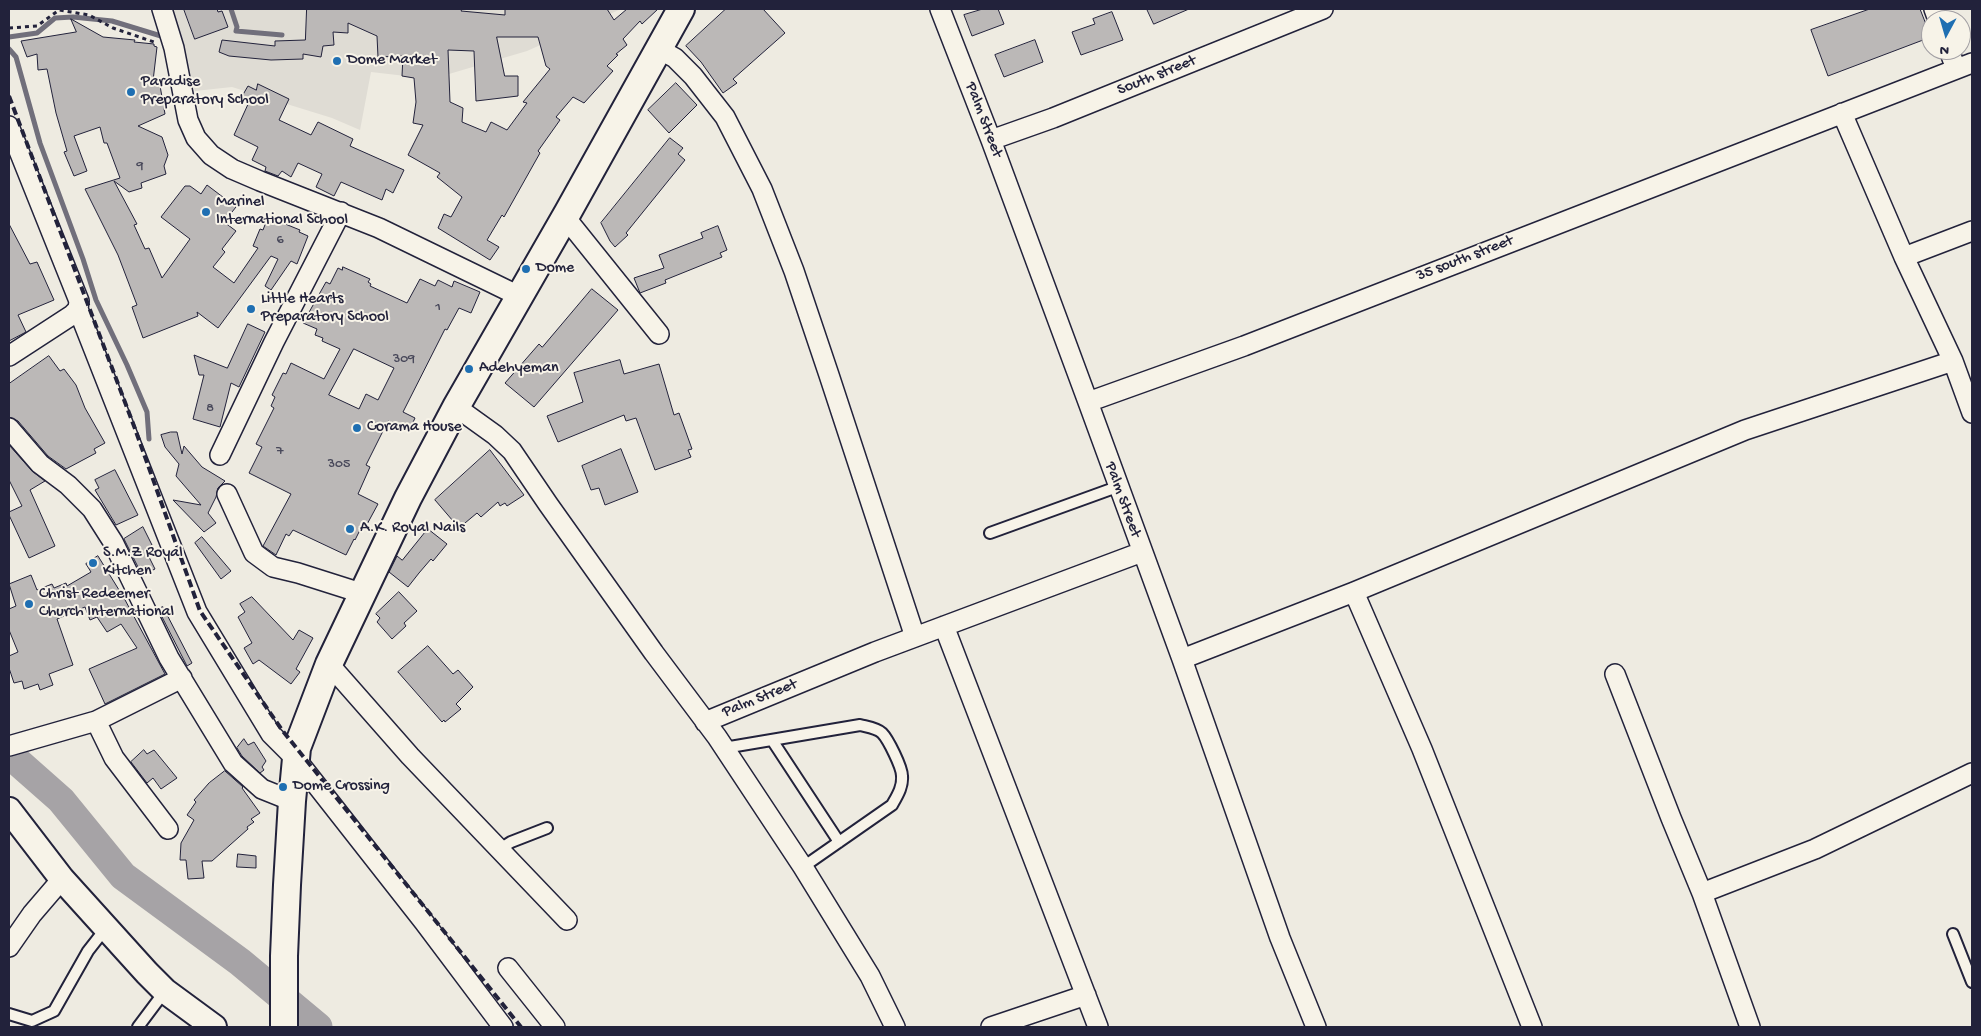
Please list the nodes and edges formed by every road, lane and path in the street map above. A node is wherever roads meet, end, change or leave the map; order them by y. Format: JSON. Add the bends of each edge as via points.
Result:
{"nodes":[{"id":1,"x":162,"y":9,"type":"edge"},
{"id":2,"x":681,"y":9,"type":"edge"},
{"id":3,"x":940,"y":9,"type":"edge"},
{"id":4,"x":1323,"y":9,"type":"edge"},
{"id":5,"x":9,"y":28,"type":"edge"},
{"id":6,"x":174,"y":48,"type":"junction"},
{"id":7,"x":659,"y":49,"type":"junction"},
{"id":8,"x":1964,"y":66,"type":"edge"},
{"id":9,"x":1842,"y":113,"type":"junction"},
{"id":10,"x":9,"y":126,"type":"edge"},
{"id":11,"x":991,"y":140,"type":"junction"},
{"id":12,"x":341,"y":212,"type":"junction"},
{"id":13,"x":565,"y":217,"type":"junction"},
{"id":14,"x":1972,"y":231,"type":"edge"},
{"id":15,"x":1904,"y":257,"type":"junction"},
{"id":16,"x":519,"y":296,"type":"junction"},
{"id":17,"x":78,"y":309,"type":"junction"},
{"id":18,"x":659,"y":334,"type":"dead end"},
{"id":19,"x":9,"y":356,"type":"edge"},
{"id":20,"x":1953,"y":361,"type":"junction"},
{"id":21,"x":1968,"y":388,"type":"edge"},
{"id":22,"x":1088,"y":402,"type":"junction"},
{"id":23,"x":456,"y":407,"type":"junction"},
{"id":24,"x":1972,"y":412,"type":"edge"},
{"id":25,"x":9,"y":428,"type":"edge"},
{"id":26,"x":220,"y":455,"type":"dead end"},
{"id":27,"x":1117,"y":486,"type":"junction"},
{"id":28,"x":227,"y":494,"type":"dead end"},
{"id":29,"x":990,"y":533,"type":"dead end"},
{"id":30,"x":1142,"y":552,"type":"junction"},
{"id":31,"x":1354,"y":592,"type":"junction"},
{"id":32,"x":361,"y":593,"type":"junction"},
{"id":33,"x":944,"y":626,"type":"junction"},
{"id":34,"x":915,"y":637,"type":"junction"},
{"id":35,"x":1182,"y":658,"type":"junction"},
{"id":36,"x":329,"y":664,"type":"junction"},
{"id":37,"x":1616,"y":674,"type":"dead end"},
{"id":38,"x":182,"y":678,"type":"junction"},
{"id":39,"x":96,"y":721,"type":"junction"},
{"id":40,"x":706,"y":722,"type":"junction"},
{"id":41,"x":772,"y":740,"type":"junction"},
{"id":42,"x":10,"y":746,"type":"edge"},
{"id":43,"x":724,"y":748,"type":"junction"},
{"id":44,"x":296,"y":759,"type":"junction"},
{"id":45,"x":1972,"y":773,"type":"edge"},
{"id":46,"x":292,"y":801,"type":"junction"},
{"id":47,"x":9,"y":810,"type":"edge"},
{"id":48,"x":547,"y":828,"type":"dead end"},
{"id":49,"x":168,"y":829,"type":"dead end"},
{"id":50,"x":839,"y":842,"type":"junction"},
{"id":51,"x":500,"y":849,"type":"junction"},
{"id":52,"x":803,"y":867,"type":"junction"},
{"id":53,"x":62,"y":878,"type":"junction"},
{"id":54,"x":1702,"y":893,"type":"junction"},
{"id":55,"x":567,"y":920,"type":"dead end"},
{"id":56,"x":106,"y":927,"type":"junction"},
{"id":57,"x":1953,"y":934,"type":"dead end"},
{"id":58,"x":9,"y":947,"type":"edge"},
{"id":59,"x":508,"y":968,"type":"dead end"},
{"id":60,"x":1972,"y":982,"type":"edge"},
{"id":61,"x":165,"y":991,"type":"junction"},
{"id":62,"x":1086,"y":995,"type":"junction"},
{"id":63,"x":9,"y":1014,"type":"edge"},
{"id":64,"x":205,"y":1025,"type":"edge"},
{"id":65,"x":138,"y":1027,"type":"edge"},
{"id":66,"x":284,"y":1027,"type":"edge"},
{"id":67,"x":503,"y":1027,"type":"edge"},
{"id":68,"x":555,"y":1027,"type":"edge"},
{"id":69,"x":895,"y":1027,"type":"edge"},
{"id":70,"x":991,"y":1027,"type":"edge"},
{"id":71,"x":1098,"y":1027,"type":"edge"},
{"id":72,"x":1316,"y":1027,"type":"edge"},
{"id":73,"x":1532,"y":1027,"type":"edge"},
{"id":74,"x":1750,"y":1027,"type":"edge"}],
"edges":[{"from":1,"to":6,"type":"street"},
{"from":2,"to":7,"type":"main road"},
{"from":3,"to":11,"type":"street","name":"Palm Street"},
{"from":4,"to":11,"type":"street","name":"South street"},
{"from":5,"to":6,"type":"path","via":[[37,26],[59,10],[89,15],[113,28]]},
{"from":6,"to":12,"type":"street","via":[[188,120],[196,138],[211,155],[232,169]]},
{"from":7,"to":13,"type":"main road"},
{"from":7,"to":34,"type":"street","via":[[675,58],[693,76],[725,117],[762,189],[794,271]]},
{"from":8,"to":9,"type":"street","name":"35 south street"},
{"from":9,"to":15,"type":"street"},
{"from":9,"to":22,"type":"street","name":"35 south street","via":[[1244,346]]},
{"from":10,"to":17,"type":"street","via":[[78,296]]},
{"from":11,"to":22,"type":"street","name":"Palm Street"},
{"from":12,"to":16,"type":"street"},
{"from":12,"to":26,"type":"street"},
{"from":13,"to":16,"type":"main road"},
{"from":13,"to":18,"type":"street"},
{"from":14,"to":15,"type":"street"},
{"from":15,"to":20,"type":"street"},
{"from":16,"to":23,"type":"main road"},
{"from":17,"to":19,"type":"street"},
{"from":17,"to":44,"type":"street","via":[[197,612],[271,734]]},
{"from":20,"to":21,"type":"street"},
{"from":20,"to":31,"type":"street","via":[[1744,430]]},
{"from":21,"to":24,"type":"street"},
{"from":22,"to":27,"type":"street","name":"Palm Street"},
{"from":23,"to":32,"type":"main road"},
{"from":23,"to":40,"type":"street","via":[[512,451]]},
{"from":25,"to":38,"type":"street","via":[[40,464],[92,509],[113,542],[169,658]]},
{"from":27,"to":29,"type":"lane"},
{"from":27,"to":30,"type":"street","name":"Palm Street"},
{"from":28,"to":32,"type":"street","via":[[254,553],[274,567]]},
{"from":30,"to":33,"type":"street","name":"Palm Street"},
{"from":30,"to":35,"type":"street"},
{"from":31,"to":35,"type":"street"},
{"from":31,"to":73,"type":"street","via":[[1422,750]]},
{"from":32,"to":36,"type":"main road"},
{"from":33,"to":34,"type":"street","name":"Palm Street"},
{"from":33,"to":62,"type":"street"},
{"from":34,"to":40,"type":"street","name":"Palm Street"},
{"from":35,"to":72,"type":"street","via":[[1280,938]]},
{"from":36,"to":44,"type":"main road"},
{"from":36,"to":51,"type":"street","via":[[410,756]]},
{"from":37,"to":54,"type":"street"},
{"from":38,"to":39,"type":"street"},
{"from":38,"to":46,"type":"street","via":[[233,763],[262,789]]},
{"from":39,"to":42,"type":"street"},
{"from":39,"to":49,"type":"street","via":[[114,758]]},
{"from":40,"to":43,"type":"street"},
{"from":41,"to":43,"type":"lane"},
{"from":41,"to":50,"type":"lane"},
{"from":41,"to":50,"type":"lane","via":[[860,725],[882,733],[902,775],[900,792],[892,805]]},
{"from":43,"to":52,"type":"street"},
{"from":44,"to":46,"type":"main road"},
{"from":44,"to":67,"type":"street"},
{"from":45,"to":54,"type":"street","via":[[1815,849]]},
{"from":46,"to":66,"type":"main road","via":[[284,956]]},
{"from":47,"to":53,"type":"street"},
{"from":48,"to":51,"type":"lane"},
{"from":50,"to":52,"type":"lane"},
{"from":51,"to":55,"type":"street"},
{"from":52,"to":69,"type":"street","via":[[870,976]]},
{"from":53,"to":56,"type":"street"},
{"from":53,"to":58,"type":"street"},
{"from":54,"to":74,"type":"street"},
{"from":56,"to":61,"type":"street"},
{"from":56,"to":63,"type":"lane","via":[[88,951],[54,1011],[32,1020]]},
{"from":57,"to":60,"type":"lane"},
{"from":59,"to":68,"type":"street"},
{"from":61,"to":64,"type":"street"},
{"from":61,"to":65,"type":"lane"},
{"from":62,"to":70,"type":"street"},
{"from":62,"to":71,"type":"street"}]}
